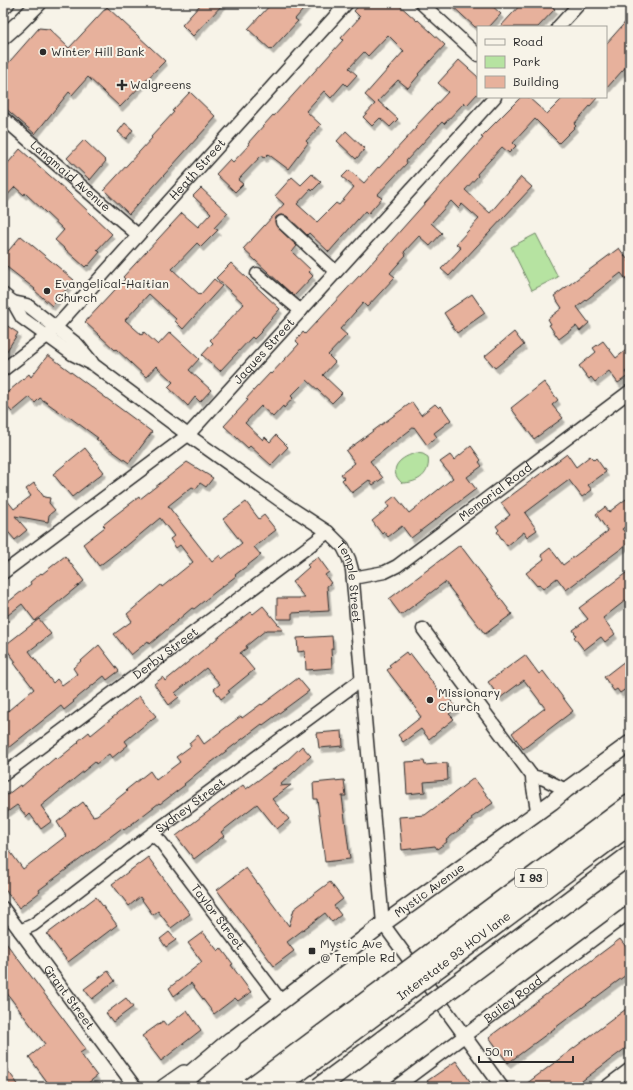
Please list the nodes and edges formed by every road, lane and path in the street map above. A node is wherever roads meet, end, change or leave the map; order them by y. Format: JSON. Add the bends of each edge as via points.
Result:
{"nodes":[{"id":1,"x":7,"y":3,"type":"edge"},
{"id":2,"x":39,"y":3,"type":"edge"},
{"id":3,"x":347,"y":3,"type":"edge"},
{"id":4,"x":421,"y":3,"type":"edge"},
{"id":5,"x":580,"y":3,"type":"edge"},
{"id":6,"x":3,"y":7,"type":"edge"},
{"id":7,"x":559,"y":26,"type":"edge"},
{"id":8,"x":5,"y":32,"type":"edge"},
{"id":9,"x":477,"y":54,"type":"edge"},
{"id":10,"x":494,"y":98,"type":"edge"},
{"id":11,"x":3,"y":118,"type":"edge"},
{"id":12,"x":282,"y":222,"type":"dead end"},
{"id":13,"x":138,"y":235,"type":"junction"},
{"id":14,"x":336,"y":272,"type":"junction"},
{"id":15,"x":257,"y":274,"type":"dead end"},
{"id":16,"x":3,"y":294,"type":"edge"},
{"id":17,"x":301,"y":311,"type":"junction"},
{"id":18,"x":52,"y":332,"type":"junction"},
{"id":19,"x":3,"y":370,"type":"edge"},
{"id":20,"x":630,"y":391,"type":"edge"},
{"id":21,"x":188,"y":435,"type":"junction"},
{"id":22,"x":328,"y":532,"type":"junction"},
{"id":23,"x":3,"y":573,"type":"edge"},
{"id":24,"x":353,"y":578,"type":"junction"},
{"id":25,"x":423,"y":629,"type":"dead end"},
{"id":26,"x":361,"y":680,"type":"junction"},
{"id":27,"x":630,"y":743,"type":"edge"},
{"id":28,"x":3,"y":775,"type":"edge"},
{"id":29,"x":532,"y":776,"type":"junction"},
{"id":30,"x":566,"y":790,"type":"junction"},
{"id":31,"x":630,"y":804,"type":"edge"},
{"id":32,"x":537,"y":812,"type":"junction"},
{"id":33,"x":630,"y":825,"type":"edge"},
{"id":34,"x":152,"y":834,"type":"junction"},
{"id":35,"x":630,"y":855,"type":"edge"},
{"id":36,"x":3,"y":908,"type":"edge"},
{"id":37,"x":630,"y":912,"type":"edge"},
{"id":38,"x":383,"y":924,"type":"junction"},
{"id":39,"x":20,"y":931,"type":"junction"},
{"id":40,"x":436,"y":959,"type":"junction"},
{"id":41,"x":281,"y":1001,"type":"junction"},
{"id":42,"x":464,"y":1036,"type":"junction"},
{"id":43,"x":232,"y":1041,"type":"junction"},
{"id":44,"x":630,"y":1069,"type":"edge"},
{"id":45,"x":135,"y":1087,"type":"edge"},
{"id":46,"x":164,"y":1087,"type":"edge"},
{"id":47,"x":176,"y":1087,"type":"edge"},
{"id":48,"x":188,"y":1087,"type":"edge"},
{"id":49,"x":251,"y":1087,"type":"edge"},
{"id":50,"x":278,"y":1087,"type":"edge"},
{"id":51,"x":319,"y":1087,"type":"edge"},
{"id":52,"x":396,"y":1087,"type":"edge"},
{"id":53,"x":502,"y":1087,"type":"edge"},
{"id":54,"x":606,"y":1087,"type":"edge"}],
"edges":[{"from":1,"to":6,"type":"main road"},
{"from":2,"to":8,"type":"main road","via":[[19,23]]},
{"from":3,"to":13,"type":"street","name":"Heath Street"},
{"from":4,"to":9,"type":"street"},
{"from":5,"to":7,"type":"street"},
{"from":10,"to":14,"type":"street","name":"Jaques Street"},
{"from":11,"to":13,"type":"street","name":"Langmaid Avenue"},
{"from":12,"to":14,"type":"street"},
{"from":13,"to":18,"type":"street","name":"Heath Street"},
{"from":14,"to":17,"type":"street","name":"Jaques Street"},
{"from":15,"to":17,"type":"street"},
{"from":16,"to":18,"type":"street","name":"Temple Street","via":[[13,302],[27,305]]},
{"from":17,"to":21,"type":"street","name":"Jaques Street"},
{"from":18,"to":19,"type":"street","name":"Heath Street"},
{"from":18,"to":21,"type":"street","name":"Temple Street","via":[[78,344],[94,365]]},
{"from":20,"to":24,"type":"street","name":"Memorial Road","via":[[397,566],[385,572]]},
{"from":21,"to":22,"type":"street","name":"Temple Street"},
{"from":21,"to":23,"type":"street","name":"Jaques Street"},
{"from":22,"to":24,"type":"street","name":"Temple Street","via":[[347,553]]},
{"from":22,"to":28,"type":"street","name":"Derby Street"},
{"from":24,"to":26,"type":"street","name":"Temple Street"},
{"from":25,"to":29,"type":"street"},
{"from":26,"to":34,"type":"street","name":"Sydney Street"},
{"from":26,"to":38,"type":"street","name":"Temple Street"},
{"from":27,"to":30,"type":"main road","name":"Mystic Avenue"},
{"from":29,"to":30,"type":"street"},
{"from":29,"to":32,"type":"street"},
{"from":30,"to":32,"type":"main road","name":"Mystic Avenue"},
{"from":31,"to":40,"type":"highway","number":"I 93"},
{"from":32,"to":38,"type":"main road","name":"Mystic Avenue"},
{"from":33,"to":40,"type":"highway","name":"Interstate 93 HOV lane","number":"I 93"},
{"from":34,"to":39,"type":"street","name":"Sydney Street","via":[[33,925]]},
{"from":34,"to":41,"type":"street","name":"Taylor Street","via":[[161,842]]},
{"from":35,"to":51,"type":"highway","bridge":true},
{"from":36,"to":39,"type":"street","name":"Grant Street"},
{"from":37,"to":42,"type":"street","name":"Bailey Road"},
{"from":38,"to":41,"type":"main road","name":"Mystic Avenue"},
{"from":38,"to":42,"type":"street"},
{"from":39,"to":45,"type":"street","name":"Grant Street"},
{"from":40,"to":49,"type":"highway","number":"I 93","bridge":true},
{"from":40,"to":50,"type":"highway","name":"Interstate 93 HOV lane","number":"I 93","bridge":true},
{"from":41,"to":43,"type":"main road","name":"Mystic Avenue"},
{"from":42,"to":52,"type":"street","name":"Bailey Road"},
{"from":42,"to":53,"type":"street"},
{"from":43,"to":46,"type":"main road","name":"Mystic Avenue"},
{"from":43,"to":47,"type":"highway"},
{"from":43,"to":48,"type":"main road","name":"Mystic Avenue"},
{"from":44,"to":54,"type":"street"}]}
